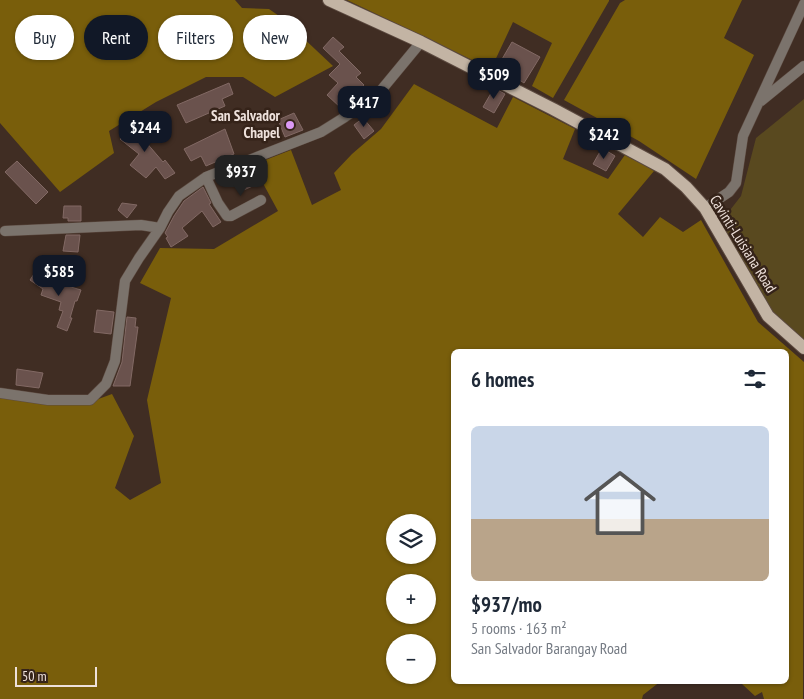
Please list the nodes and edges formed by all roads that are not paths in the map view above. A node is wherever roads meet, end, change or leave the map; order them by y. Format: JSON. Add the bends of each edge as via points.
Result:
{"nodes":[{"id":1,"x":329,"y":0,"type":"edge"},
{"id":2,"x":804,"y":4,"type":"edge"},
{"id":3,"x":801,"y":13,"type":"edge"},
{"id":4,"x":422,"y":42,"type":"junction"},
{"id":5,"x":804,"y":66,"type":"edge"},
{"id":6,"x":758,"y":103,"type":"junction"},
{"id":7,"x":206,"y":177,"type":"junction"},
{"id":8,"x":261,"y":200,"type":"dead end"},
{"id":9,"x":705,"y":208,"type":"junction"},
{"id":10,"x":160,"y":228,"type":"junction"},
{"id":11,"x":5,"y":231,"type":"dead end"},
{"id":12,"x":804,"y":348,"type":"edge"},
{"id":13,"x":0,"y":393,"type":"edge"}],
"edges":[{"from":1,"to":4,"type":"main road","name":"Cavinti-Luisiana Road"},
{"from":2,"to":3,"type":"street"},
{"from":3,"to":6,"type":"street"},
{"from":4,"to":7,"type":"street","via":[[378,94],[345,118],[321,132]]},
{"from":4,"to":9,"type":"main road","name":"Cavinti-Luisiana Road","via":[[665,168]]},
{"from":5,"to":6,"type":"street"},
{"from":6,"to":9,"type":"street","via":[[743,136],[733,189]]},
{"from":7,"to":8,"type":"street","via":[[227,216]]},
{"from":7,"to":10,"type":"street","via":[[179,196]]},
{"from":9,"to":12,"type":"main road","name":"Cavinti-Luisiana Road","via":[[768,316]]},
{"from":10,"to":11,"type":"street","via":[[141,225]]},
{"from":10,"to":13,"type":"street","via":[[125,281],[114,361],[106,384],[90,400],[48,400]]}]}
